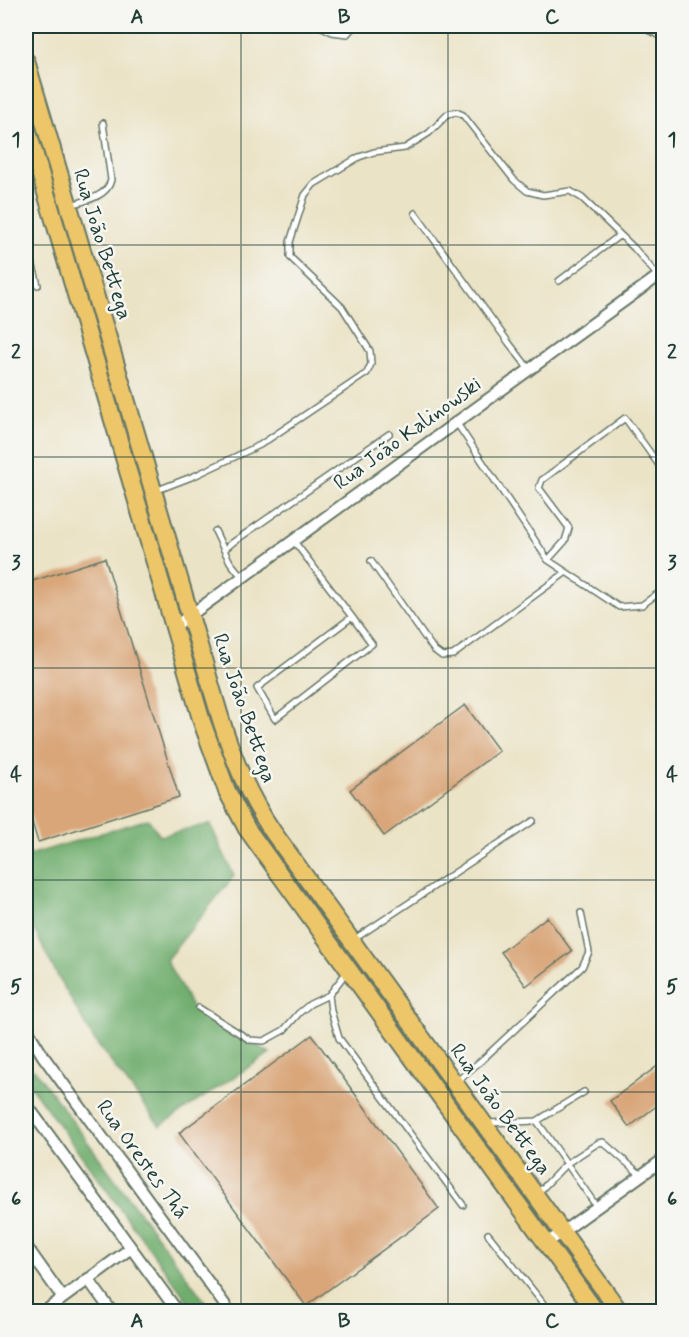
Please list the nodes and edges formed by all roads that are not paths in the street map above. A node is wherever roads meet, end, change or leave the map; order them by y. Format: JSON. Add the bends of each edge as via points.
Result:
{"nodes":[{"id":1,"x":320,"y":26,"type":"edge"},
{"id":2,"x":354,"y":26,"type":"edge"},
{"id":3,"x":651,"y":26,"type":"edge"},
{"id":4,"x":663,"y":32,"type":"edge"},
{"id":5,"x":26,"y":61,"type":"edge"},
{"id":6,"x":103,"y":123,"type":"dead end"},
{"id":7,"x":26,"y":125,"type":"edge"},
{"id":8,"x":69,"y":206,"type":"junction"},
{"id":9,"x":415,"y":213,"type":"dead end"},
{"id":10,"x":620,"y":235,"type":"junction"},
{"id":11,"x":26,"y":240,"type":"edge"},
{"id":12,"x":661,"y":274,"type":"edge"},
{"id":13,"x":559,"y":281,"type":"dead end"},
{"id":14,"x":38,"y":285,"type":"dead end"},
{"id":15,"x":529,"y":369,"type":"junction"},
{"id":16,"x":456,"y":422,"type":"junction"},
{"id":17,"x":389,"y":434,"type":"dead end"},
{"id":18,"x":663,"y":472,"type":"edge"},
{"id":19,"x":153,"y":491,"type":"junction"},
{"id":20,"x":215,"y":531,"type":"dead end"},
{"id":21,"x":292,"y":540,"type":"junction"},
{"id":22,"x":224,"y":550,"type":"junction"},
{"id":23,"x":548,"y":560,"type":"junction"},
{"id":24,"x":371,"y":561,"type":"dead end"},
{"id":25,"x":565,"y":573,"type":"junction"},
{"id":26,"x":242,"y":577,"type":"junction"},
{"id":27,"x":663,"y":589,"type":"edge"},
{"id":28,"x":190,"y":615,"type":"junction"},
{"id":29,"x":352,"y":617,"type":"junction"},
{"id":30,"x":174,"y":627,"type":"junction"},
{"id":31,"x":533,"y":821,"type":"dead end"},
{"id":32,"x":581,"y":913,"type":"dead end"},
{"id":33,"x":352,"y":941,"type":"junction"},
{"id":34,"x":349,"y":970,"type":"junction"},
{"id":35,"x":329,"y":995,"type":"junction"},
{"id":36,"x":199,"y":1008,"type":"dead end"},
{"id":37,"x":26,"y":1029,"type":"edge"},
{"id":38,"x":455,"y":1083,"type":"junction"},
{"id":39,"x":584,"y":1092,"type":"dead end"},
{"id":40,"x":26,"y":1104,"type":"edge"},
{"id":41,"x":537,"y":1121,"type":"junction"},
{"id":42,"x":483,"y":1123,"type":"junction"},
{"id":43,"x":663,"y":1159,"type":"edge"},
{"id":44,"x":566,"y":1164,"type":"junction"},
{"id":45,"x":641,"y":1175,"type":"junction"},
{"id":46,"x":536,"y":1196,"type":"junction"},
{"id":47,"x":463,"y":1205,"type":"dead end"},
{"id":48,"x":597,"y":1207,"type":"junction"},
{"id":49,"x":562,"y":1232,"type":"junction"},
{"id":50,"x":489,"y":1234,"type":"dead end"},
{"id":51,"x":547,"y":1243,"type":"junction"},
{"id":52,"x":26,"y":1246,"type":"edge"},
{"id":53,"x":131,"y":1248,"type":"junction"},
{"id":54,"x":88,"y":1279,"type":"junction"},
{"id":55,"x":63,"y":1298,"type":"junction"},
{"id":56,"x":44,"y":1311,"type":"edge"},
{"id":57,"x":112,"y":1311,"type":"edge"},
{"id":58,"x":178,"y":1311,"type":"edge"},
{"id":59,"x":230,"y":1311,"type":"edge"},
{"id":60,"x":550,"y":1311,"type":"edge"},
{"id":61,"x":596,"y":1311,"type":"edge"},
{"id":62,"x":620,"y":1311,"type":"edge"}],
"edges":[{"from":1,"to":2,"type":"lane","via":[[347,33]]},
{"from":3,"to":4,"type":"main road"},
{"from":5,"to":8,"type":"main road","name":"Rua João Bettega"},
{"from":6,"to":8,"type":"lane","via":[[110,185],[94,198]]},
{"from":7,"to":30,"type":"main road","name":"Rua João Bettega"},
{"from":8,"to":19,"type":"main road","name":"Rua João Bettega"},
{"from":9,"to":15,"type":"lane"},
{"from":10,"to":12,"type":"lane"},
{"from":10,"to":13,"type":"lane"},
{"from":10,"to":19,"type":"lane","via":[[570,191],[543,195],[527,191],[463,115],[456,112],[405,148],[359,158],[314,184],[305,195],[290,242],[291,257],[342,307],[370,351],[367,373],[260,445]]},
{"from":11,"to":14,"type":"lane"},
{"from":12,"to":15,"type":"street","name":"Rua João Kalinowski"},
{"from":15,"to":16,"type":"street","name":"Rua João Kalinowski"},
{"from":16,"to":21,"type":"street","name":"Rua João Kalinowski"},
{"from":16,"to":23,"type":"lane"},
{"from":17,"to":22,"type":"lane"},
{"from":18,"to":23,"type":"lane","via":[[625,418],[542,480],[539,489],[569,528],[565,541]]},
{"from":19,"to":28,"type":"main road","name":"Rua João Bettega"},
{"from":20,"to":22,"type":"lane"},
{"from":21,"to":26,"type":"street","name":"Rua João Kalinowski"},
{"from":21,"to":29,"type":"lane"},
{"from":22,"to":26,"type":"lane"},
{"from":23,"to":25,"type":"lane"},
{"from":24,"to":25,"type":"lane","via":[[442,656],[453,655]]},
{"from":25,"to":27,"type":"lane","via":[[619,607],[642,605]]},
{"from":26,"to":28,"type":"street","name":"Rua João Kalinowski"},
{"from":28,"to":30,"type":"street","name":"Rua João Kalinowski"},
{"from":28,"to":33,"type":"main road","name":"Rua João Bettega","via":[[227,740],[251,797]]},
{"from":29,"to":29,"type":"lane","via":[[372,644],[275,719],[257,688]]},
{"from":30,"to":34,"type":"main road","name":"Rua João Bettega","via":[[211,750],[236,810]]},
{"from":31,"to":33,"type":"lane"},
{"from":32,"to":38,"type":"lane","via":[[589,952],[582,967]]},
{"from":33,"to":38,"type":"main road","name":"Rua João Bettega"},
{"from":34,"to":35,"type":"lane"},
{"from":34,"to":51,"type":"main road","name":"Rua João Bettega"},
{"from":35,"to":36,"type":"lane","via":[[310,1004],[284,1030],[264,1041],[250,1040]]},
{"from":35,"to":47,"type":"lane","via":[[339,1038]]},
{"from":37,"to":59,"type":"street","name":"Rua Orestes Thá"},
{"from":38,"to":42,"type":"main road","name":"Rua João Bettega"},
{"from":39,"to":41,"type":"lane"},
{"from":40,"to":53,"type":"street"},
{"from":41,"to":42,"type":"lane"},
{"from":41,"to":44,"type":"lane"},
{"from":42,"to":46,"type":"main road","name":"Rua João Bettega"},
{"from":43,"to":45,"type":"street"},
{"from":44,"to":45,"type":"lane","via":[[603,1142]]},
{"from":44,"to":46,"type":"lane"},
{"from":44,"to":48,"type":"lane"},
{"from":45,"to":48,"type":"street"},
{"from":46,"to":49,"type":"main road","name":"Rua João Bettega"},
{"from":48,"to":49,"type":"street"},
{"from":49,"to":51,"type":"street"},
{"from":49,"to":62,"type":"main road","name":"Rua João Bettega"},
{"from":50,"to":60,"type":"lane"},
{"from":51,"to":61,"type":"main road","name":"Rua João Bettega"},
{"from":52,"to":55,"type":"street"},
{"from":53,"to":54,"type":"street"},
{"from":53,"to":58,"type":"street"},
{"from":54,"to":55,"type":"street"},
{"from":54,"to":57,"type":"street"},
{"from":55,"to":56,"type":"street"}]}
